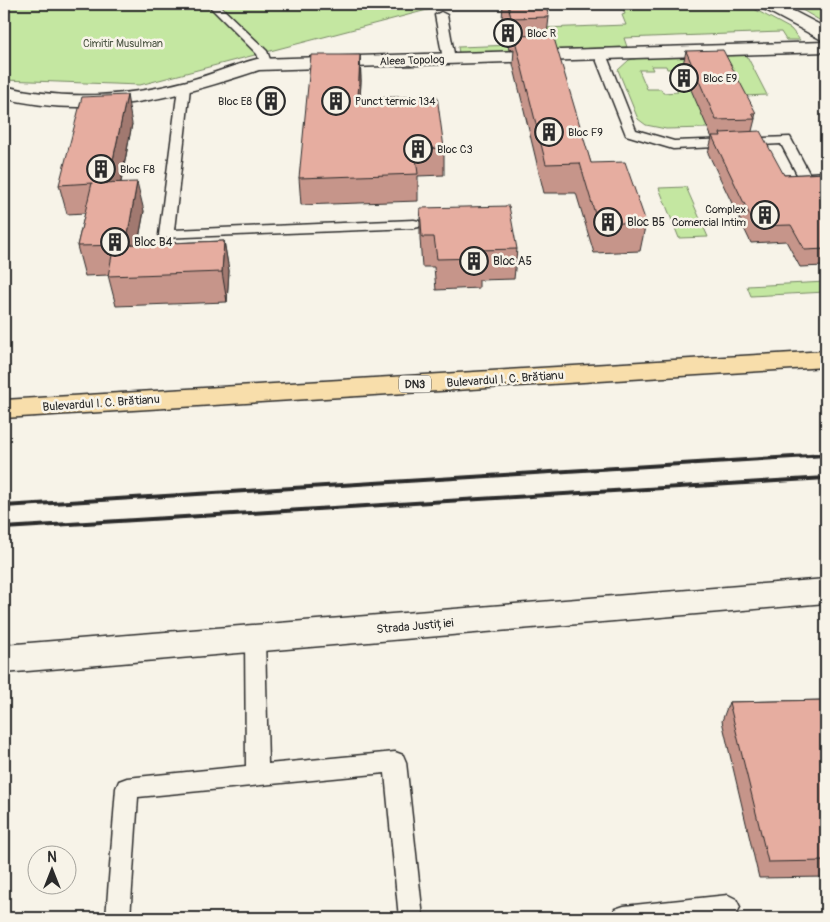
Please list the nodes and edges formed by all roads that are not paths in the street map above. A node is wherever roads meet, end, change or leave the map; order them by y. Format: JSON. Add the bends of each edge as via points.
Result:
{"nodes":[{"id":1,"x":212,"y":4,"type":"edge"},
{"id":2,"x":768,"y":4,"type":"edge"},
{"id":3,"x":441,"y":14,"type":"dead end"},
{"id":4,"x":826,"y":36,"type":"edge"},
{"id":5,"x":826,"y":47,"type":"edge"},
{"id":6,"x":600,"y":54,"type":"junction"},
{"id":7,"x":450,"y":59,"type":"junction"},
{"id":8,"x":266,"y":65,"type":"junction"},
{"id":9,"x":184,"y":88,"type":"junction"},
{"id":10,"x":4,"y":92,"type":"edge"},
{"id":11,"x":826,"y":176,"type":"edge"},
{"id":12,"x":414,"y":224,"type":"dead end"},
{"id":13,"x":826,"y":359,"type":"edge"},
{"id":14,"x":4,"y":409,"type":"edge"},
{"id":15,"x":826,"y":592,"type":"edge"},
{"id":16,"x":255,"y":639,"type":"junction"},
{"id":17,"x":4,"y":659,"type":"edge"},
{"id":18,"x":257,"y":775,"type":"junction"},
{"id":19,"x":728,"y":907,"type":"dead end"},
{"id":20,"x":118,"y":918,"type":"edge"},
{"id":21,"x":411,"y":918,"type":"edge"},
{"id":22,"x":624,"y":918,"type":"edge"}],
"edges":[{"from":1,"to":8,"type":"lane","via":[[263,53]]},
{"from":2,"to":4,"type":"street"},
{"from":3,"to":7,"type":"lane"},
{"from":5,"to":6,"type":"street","name":"Aleea Topolog"},
{"from":6,"to":7,"type":"street","name":"Aleea Topolog"},
{"from":6,"to":11,"type":"lane","via":[[631,132],[673,145],[785,140],[805,177]]},
{"from":7,"to":8,"type":"street","name":"Aleea Topolog"},
{"from":8,"to":9,"type":"street","name":"Aleea Topolog"},
{"from":9,"to":10,"type":"street","name":"Aleea Topolog","via":[[131,98],[72,101],[18,97]]},
{"from":9,"to":12,"type":"lane","via":[[166,235]]},
{"from":13,"to":14,"type":"main road","name":"Bulevardul I. C. Brătianu","number":"DN3"},
{"from":15,"to":16,"type":"street","name":"Strada Justiției"},
{"from":16,"to":17,"type":"street","name":"Strada Justiției"},
{"from":16,"to":18,"type":"lane"},
{"from":18,"to":20,"type":"lane","via":[[127,788]]},
{"from":18,"to":21,"type":"lane","via":[[395,762]]},
{"from":19,"to":22,"type":"lane"}]}
